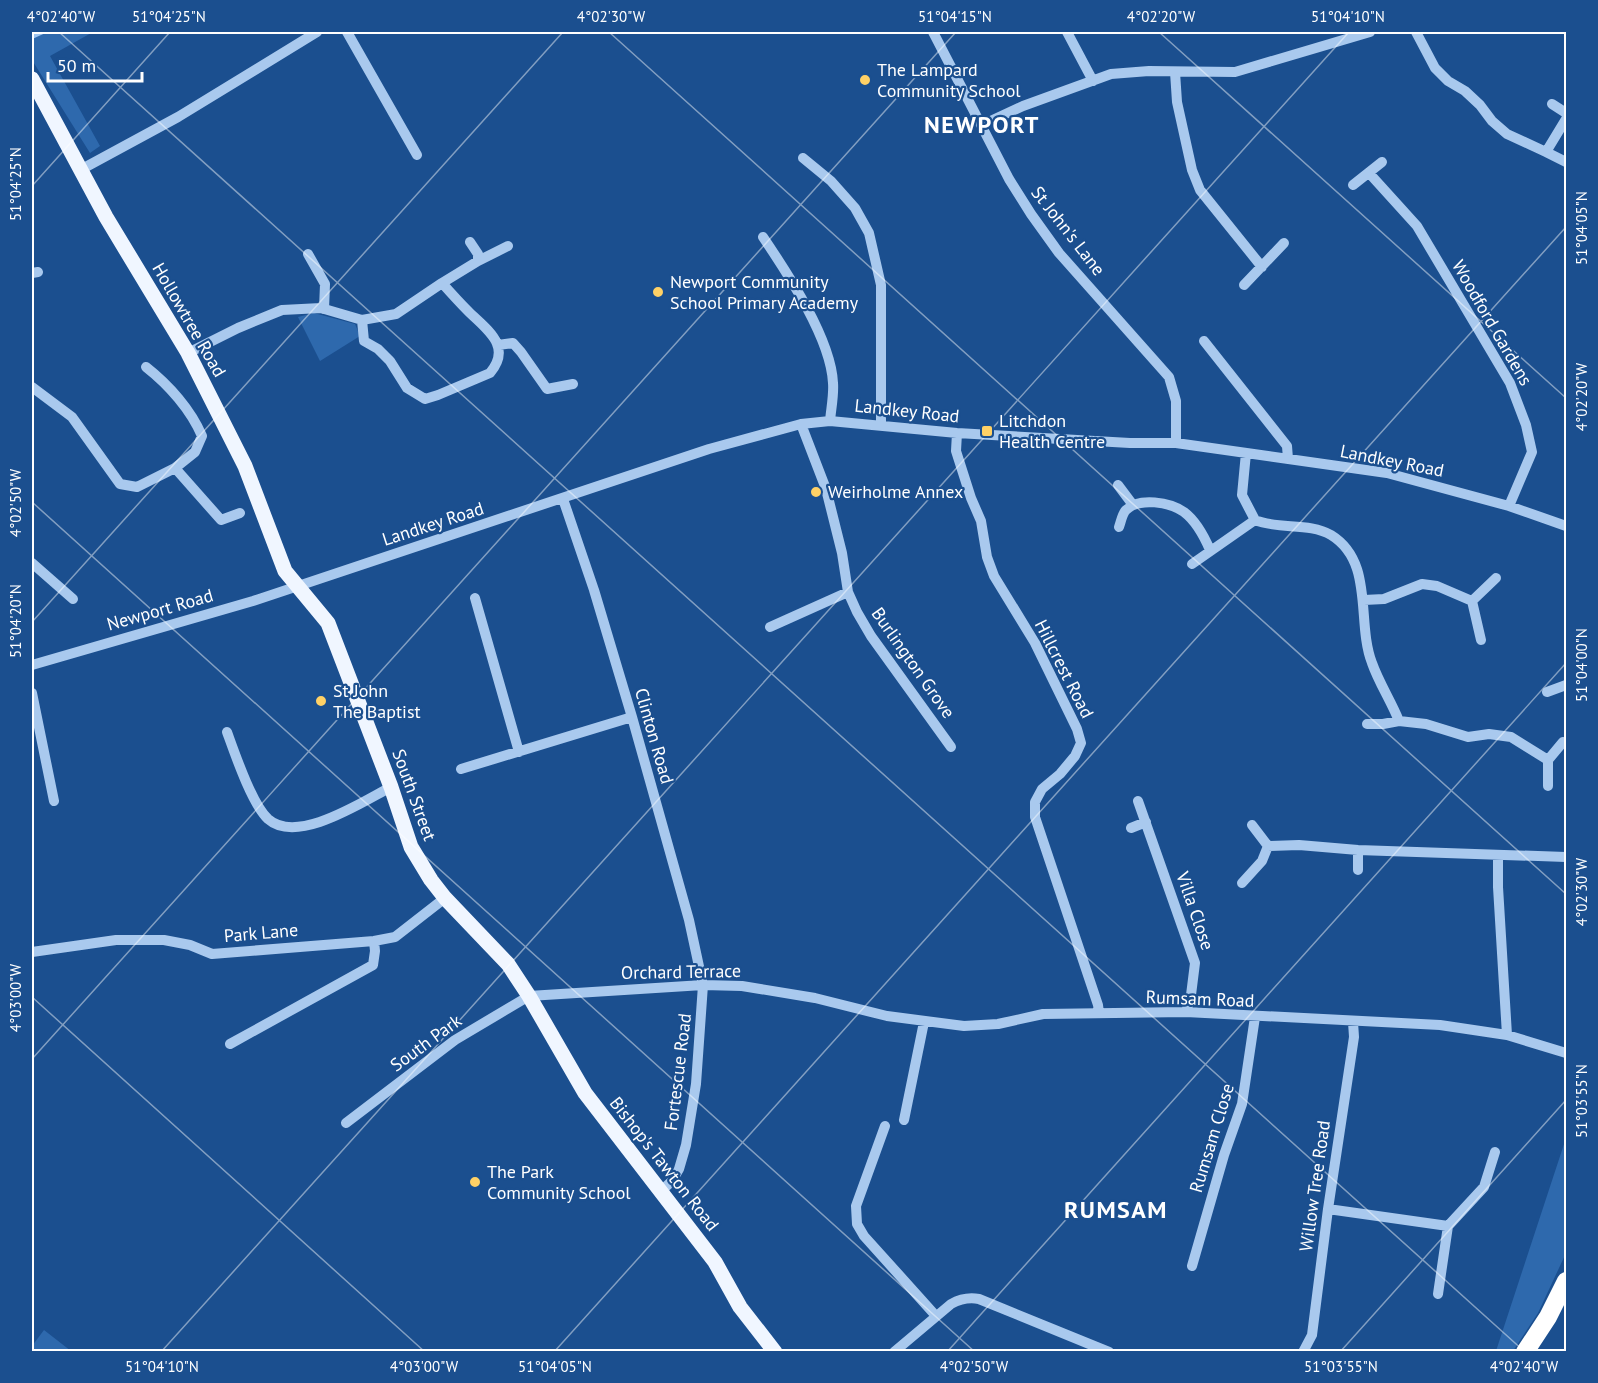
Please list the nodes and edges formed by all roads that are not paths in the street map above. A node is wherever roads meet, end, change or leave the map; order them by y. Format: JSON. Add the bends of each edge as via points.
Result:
{"nodes":[{"id":1,"x":317,"y":32,"type":"edge"},
{"id":2,"x":347,"y":32,"type":"edge"},
{"id":3,"x":933,"y":32,"type":"edge"},
{"id":4,"x":1067,"y":32,"type":"edge"},
{"id":5,"x":1370,"y":32,"type":"edge"},
{"id":6,"x":1416,"y":32,"type":"edge"},
{"id":7,"x":1175,"y":72,"type":"junction"},
{"id":8,"x":32,"y":79,"type":"edge"},
{"id":9,"x":1093,"y":81,"type":"junction"},
{"id":10,"x":1552,"y":104,"type":"dead end"},
{"id":11,"x":1566,"y":113,"type":"edge"},
{"id":12,"x":1566,"y":119,"type":"edge"},
{"id":13,"x":982,"y":125,"type":"junction"},
{"id":14,"x":1546,"y":152,"type":"junction"},
{"id":15,"x":417,"y":155,"type":"dead end"},
{"id":16,"x":803,"y":159,"type":"dead end"},
{"id":17,"x":1382,"y":162,"type":"dead end"},
{"id":18,"x":1566,"y":162,"type":"edge"},
{"id":19,"x":82,"y":169,"type":"junction"},
{"id":20,"x":1369,"y":173,"type":"junction"},
{"id":21,"x":1353,"y":184,"type":"dead end"},
{"id":22,"x":763,"y":237,"type":"dead end"},
{"id":23,"x":470,"y":242,"type":"dead end"},
{"id":24,"x":1284,"y":243,"type":"dead end"},
{"id":25,"x":508,"y":246,"type":"dead end"},
{"id":26,"x":308,"y":254,"type":"dead end"},
{"id":27,"x":478,"y":261,"type":"junction"},
{"id":28,"x":1262,"y":267,"type":"junction"},
{"id":29,"x":442,"y":283,"type":"junction"},
{"id":30,"x":1244,"y":285,"type":"dead end"},
{"id":31,"x":324,"y":309,"type":"junction"},
{"id":32,"x":362,"y":320,"type":"junction"},
{"id":33,"x":1204,"y":341,"type":"dead end"},
{"id":34,"x":498,"y":345,"type":"junction"},
{"id":35,"x":188,"y":353,"type":"junction"},
{"id":36,"x":146,"y":367,"type":"dead end"},
{"id":37,"x":573,"y":384,"type":"dead end"},
{"id":38,"x":32,"y":387,"type":"edge"},
{"id":39,"x":830,"y":421,"type":"junction"},
{"id":40,"x":801,"y":424,"type":"junction"},
{"id":41,"x":881,"y":424,"type":"junction"},
{"id":42,"x":957,"y":433,"type":"junction"},
{"id":43,"x":1176,"y":443,"type":"junction"},
{"id":44,"x":1246,"y":453,"type":"junction"},
{"id":45,"x":1288,"y":459,"type":"junction"},
{"id":46,"x":175,"y":468,"type":"junction"},
{"id":47,"x":1118,"y":485,"type":"dead end"},
{"id":48,"x":562,"y":499,"type":"junction"},
{"id":49,"x":1133,"y":505,"type":"junction"},
{"id":50,"x":1509,"y":506,"type":"junction"},
{"id":51,"x":240,"y":513,"type":"dead end"},
{"id":52,"x":1255,"y":520,"type":"junction"},
{"id":53,"x":1566,"y":526,"type":"edge"},
{"id":54,"x":1119,"y":527,"type":"dead end"},
{"id":55,"x":1210,"y":550,"type":"junction"},
{"id":56,"x":32,"y":563,"type":"edge"},
{"id":57,"x":1192,"y":564,"type":"dead end"},
{"id":58,"x":1496,"y":578,"type":"dead end"},
{"id":59,"x":297,"y":586,"type":"junction"},
{"id":60,"x":848,"y":592,"type":"junction"},
{"id":61,"x":475,"y":598,"type":"dead end"},
{"id":62,"x":73,"y":599,"type":"dead end"},
{"id":63,"x":1364,"y":600,"type":"junction"},
{"id":64,"x":1472,"y":601,"type":"junction"},
{"id":65,"x":770,"y":627,"type":"dead end"},
{"id":66,"x":1480,"y":640,"type":"dead end"},
{"id":67,"x":32,"y":665,"type":"edge"},
{"id":68,"x":1566,"y":685,"type":"edge"},
{"id":69,"x":1547,"y":692,"type":"dead end"},
{"id":70,"x":32,"y":693,"type":"edge"},
{"id":71,"x":632,"y":717,"type":"junction"},
{"id":72,"x":1399,"y":721,"type":"junction"},
{"id":73,"x":1367,"y":724,"type":"dead end"},
{"id":74,"x":227,"y":732,"type":"dead end"},
{"id":75,"x":1563,"y":742,"type":"dead end"},
{"id":76,"x":951,"y":747,"type":"dead end"},
{"id":77,"x":519,"y":752,"type":"junction"},
{"id":78,"x":1548,"y":760,"type":"junction"},
{"id":79,"x":461,"y":769,"type":"dead end"},
{"id":80,"x":1548,"y":786,"type":"dead end"},
{"id":81,"x":391,"y":787,"type":"junction"},
{"id":82,"x":54,"y":801,"type":"dead end"},
{"id":83,"x":1138,"y":801,"type":"dead end"},
{"id":84,"x":1146,"y":822,"type":"junction"},
{"id":85,"x":1252,"y":825,"type":"dead end"},
{"id":86,"x":1131,"y":828,"type":"dead end"},
{"id":87,"x":1268,"y":846,"type":"junction"},
{"id":88,"x":1358,"y":850,"type":"junction"},
{"id":89,"x":1498,"y":855,"type":"junction"},
{"id":90,"x":1566,"y":857,"type":"edge"},
{"id":91,"x":1358,"y":870,"type":"dead end"},
{"id":92,"x":1242,"y":883,"type":"dead end"},
{"id":93,"x":445,"y":898,"type":"junction"},
{"id":94,"x":374,"y":941,"type":"junction"},
{"id":95,"x":32,"y":952,"type":"edge"},
{"id":96,"x":703,"y":984,"type":"junction"},
{"id":97,"x":529,"y":996,"type":"junction"},
{"id":98,"x":833,"y":1002,"type":"joint"},
{"id":99,"x":1186,"y":1012,"type":"junction"},
{"id":100,"x":1099,"y":1013,"type":"junction"},
{"id":101,"x":1255,"y":1017,"type":"junction"},
{"id":102,"x":924,"y":1022,"type":"junction"},
{"id":103,"x":1353,"y":1022,"type":"junction"},
{"id":104,"x":1507,"y":1035,"type":"junction"},
{"id":105,"x":230,"y":1044,"type":"dead end"},
{"id":106,"x":1566,"y":1053,"type":"edge"},
{"id":107,"x":904,"y":1120,"type":"dead end"},
{"id":108,"x":346,"y":1123,"type":"dead end"},
{"id":109,"x":885,"y":1126,"type":"dead end"},
{"id":110,"x":1495,"y":1152,"type":"dead end"},
{"id":111,"x":661,"y":1191,"type":"junction"},
{"id":112,"x":1328,"y":1209,"type":"junction"},
{"id":113,"x":1442,"y":1225,"type":"junction"},
{"id":114,"x":1192,"y":1266,"type":"dead end"},
{"id":115,"x":1566,"y":1281,"type":"edge"},
{"id":116,"x":1438,"y":1294,"type":"dead end"},
{"id":117,"x":936,"y":1316,"type":"junction"},
{"id":118,"x":775,"y":1352,"type":"edge"},
{"id":119,"x":894,"y":1352,"type":"edge"},
{"id":120,"x":1109,"y":1352,"type":"edge"},
{"id":121,"x":1303,"y":1352,"type":"edge"},
{"id":122,"x":1526,"y":1352,"type":"edge"}],
"edges":[{"from":1,"to":19,"type":"street","via":[[178,117]]},
{"from":2,"to":15,"type":"street"},
{"from":3,"to":13,"type":"street","name":"St John's Lane"},
{"from":4,"to":9,"type":"street"},
{"from":5,"to":7,"type":"street","via":[[1235,72]]},
{"from":6,"to":14,"type":"street","via":[[1435,68],[1448,81],[1473,98],[1507,134]]},
{"from":7,"to":9,"type":"street","via":[[1111,74]]},
{"from":7,"to":28,"type":"street","via":[[1177,102],[1200,190]]},
{"from":8,"to":19,"type":"main road","name":"Hollowtree Road"},
{"from":9,"to":13,"type":"street"},
{"from":10,"to":11,"type":"street"},
{"from":12,"to":14,"type":"street"},
{"from":13,"to":43,"type":"street","name":"St John's Lane","via":[[1009,179],[1059,253],[1169,377],[1176,401]]},
{"from":14,"to":18,"type":"street"},
{"from":16,"to":41,"type":"street","via":[[831,181],[855,208],[869,233],[881,285]]},
{"from":17,"to":20,"type":"street"},
{"from":19,"to":35,"type":"main road","name":"Hollowtree Road","via":[[106,217]]},
{"from":20,"to":21,"type":"street"},
{"from":20,"to":50,"type":"street","name":"Woodford Gardens","via":[[1416,226],[1510,383],[1527,425],[1532,452]]},
{"from":22,"to":39,"type":"street","via":[[789,275],[828,356],[833,383]]},
{"from":23,"to":27,"type":"street"},
{"from":24,"to":28,"type":"street"},
{"from":25,"to":27,"type":"street"},
{"from":26,"to":31,"type":"street","via":[[326,284]]},
{"from":27,"to":29,"type":"street"},
{"from":28,"to":30,"type":"street"},
{"from":29,"to":32,"type":"street","via":[[396,314]]},
{"from":29,"to":34,"type":"street","via":[[489,329]]},
{"from":31,"to":32,"type":"street"},
{"from":31,"to":35,"type":"street","via":[[282,310]]},
{"from":32,"to":34,"type":"street","via":[[364,341],[390,361],[407,388],[425,399],[490,373],[499,356]]},
{"from":33,"to":45,"type":"street","via":[[1287,446]]},
{"from":34,"to":37,"type":"street","via":[[513,343],[547,389]]},
{"from":35,"to":59,"type":"main road","name":"Hollowtree Road","via":[[245,466],[285,571]]},
{"from":36,"to":46,"type":"street","via":[[166,382],[202,436],[195,452]]},
{"from":38,"to":46,"type":"street","via":[[72,417],[120,484],[137,487]]},
{"from":39,"to":40,"type":"street","name":"Landkey Road"},
{"from":39,"to":41,"type":"street","name":"Landkey Road"},
{"from":40,"to":48,"type":"street","name":"Landkey Road","via":[[675,460]]},
{"from":40,"to":60,"type":"street","name":"Burlington Grove","via":[[835,519]]},
{"from":41,"to":42,"type":"street","name":"Landkey Road"},
{"from":42,"to":43,"type":"street","name":"Landkey Road"},
{"from":42,"to":100,"type":"street","name":"Hillcrest Road","via":[[956,451],[981,521],[994,576],[1035,643],[1081,743],[1076,756],[1042,789],[1035,802],[1035,817]]},
{"from":43,"to":44,"type":"street","name":"Landkey Road"},
{"from":44,"to":45,"type":"street","name":"Landkey Road"},
{"from":44,"to":52,"type":"street","via":[[1242,495]]},
{"from":45,"to":50,"type":"street","name":"Landkey Road","via":[[1387,473]]},
{"from":46,"to":51,"type":"street","via":[[221,520]]},
{"from":47,"to":49,"type":"street"},
{"from":48,"to":59,"type":"street","name":"Landkey Road"},
{"from":48,"to":71,"type":"street","name":"Clinton Road"},
{"from":49,"to":54,"type":"street","via":[[1124,511]]},
{"from":49,"to":55,"type":"street","via":[[1162,503],[1183,511],[1202,532]]},
{"from":50,"to":53,"type":"street","name":"Landkey Road"},
{"from":52,"to":55,"type":"street"},
{"from":52,"to":63,"type":"street","via":[[1266,525],[1309,528],[1331,536],[1349,553],[1358,571]]},
{"from":55,"to":57,"type":"street"},
{"from":56,"to":62,"type":"street"},
{"from":58,"to":64,"type":"street"},
{"from":59,"to":67,"type":"street","name":"Newport Road"},
{"from":59,"to":81,"type":"main road","name":"South Street","via":[[328,623]]},
{"from":60,"to":65,"type":"street"},
{"from":60,"to":76,"type":"street","name":"Burlington Grove","via":[[871,636]]},
{"from":61,"to":77,"type":"street"},
{"from":63,"to":64,"type":"street","via":[[1384,599],[1422,584]]},
{"from":63,"to":72,"type":"street","via":[[1364,632],[1372,662]]},
{"from":64,"to":66,"type":"street"},
{"from":68,"to":69,"type":"street"},
{"from":70,"to":82,"type":"street"},
{"from":71,"to":77,"type":"street"},
{"from":71,"to":96,"type":"street","name":"Clinton Road"},
{"from":72,"to":73,"type":"street"},
{"from":72,"to":78,"type":"street","via":[[1426,724],[1468,737],[1488,734],[1510,738]]},
{"from":74,"to":81,"type":"street","via":[[260,810],[282,827],[301,828]]},
{"from":75,"to":78,"type":"street"},
{"from":77,"to":79,"type":"street"},
{"from":78,"to":80,"type":"street"},
{"from":81,"to":93,"type":"main road","name":"South Street","via":[[411,847]]},
{"from":83,"to":84,"type":"street","name":"Villa Close"},
{"from":84,"to":86,"type":"street"},
{"from":84,"to":99,"type":"street","name":"Villa Close","via":[[1196,963]]},
{"from":85,"to":87,"type":"street"},
{"from":87,"to":88,"type":"street"},
{"from":87,"to":92,"type":"street","via":[[1262,861]]},
{"from":88,"to":89,"type":"street"},
{"from":88,"to":91,"type":"street"},
{"from":89,"to":90,"type":"street"},
{"from":89,"to":104,"type":"street"},
{"from":93,"to":94,"type":"street","name":"Park Lane","via":[[395,937]]},
{"from":93,"to":97,"type":"main road","name":"South Street","via":[[508,964]]},
{"from":94,"to":95,"type":"street","name":"Park Lane","via":[[212,954],[164,940],[116,940]]},
{"from":94,"to":105,"type":"street","via":[[373,965]]},
{"from":96,"to":97,"type":"street","name":"Orchard Terrace"},
{"from":96,"to":98,"type":"street","name":"Orchard Terrace","via":[[742,986]]},
{"from":96,"to":111,"type":"street","name":"Fortescue Road","via":[[696,1084],[686,1145],[679,1169]]},
{"from":97,"to":108,"type":"street","name":"South Park","via":[[455,1040]]},
{"from":97,"to":111,"type":"main road","name":"Bishop's Tawton Road","via":[[585,1094]]},
{"from":98,"to":102,"type":"street","name":"Rumsam Road"},
{"from":99,"to":100,"type":"street","name":"Rumsam Road"},
{"from":99,"to":101,"type":"street","name":"Rumsam Road"},
{"from":100,"to":102,"type":"street","name":"Rumsam Road","via":[[1043,1014],[998,1024],[964,1026]]},
{"from":101,"to":103,"type":"street","name":"Rumsam Road"},
{"from":101,"to":114,"type":"street","name":"Rumsam Close","via":[[1242,1104]]},
{"from":102,"to":107,"type":"street"},
{"from":103,"to":104,"type":"street","name":"Rumsam Road","via":[[1440,1025]]},
{"from":103,"to":112,"type":"street","name":"Willow Tree Road"},
{"from":104,"to":106,"type":"street","name":"Rumsam Road"},
{"from":109,"to":117,"type":"street","via":[[856,1206],[857,1224]]},
{"from":110,"to":113,"type":"street","via":[[1484,1187]]},
{"from":111,"to":118,"type":"main road","name":"Bishop's Tawton Road","via":[[715,1262],[740,1306]]},
{"from":112,"to":113,"type":"street"},
{"from":112,"to":121,"type":"street","name":"Willow Tree Road","via":[[1312,1335]]},
{"from":113,"to":116,"type":"street"},
{"from":115,"to":122,"type":"highway"},
{"from":117,"to":119,"type":"street"},
{"from":117,"to":120,"type":"street","via":[[956,1302],[980,1299]]}]}
